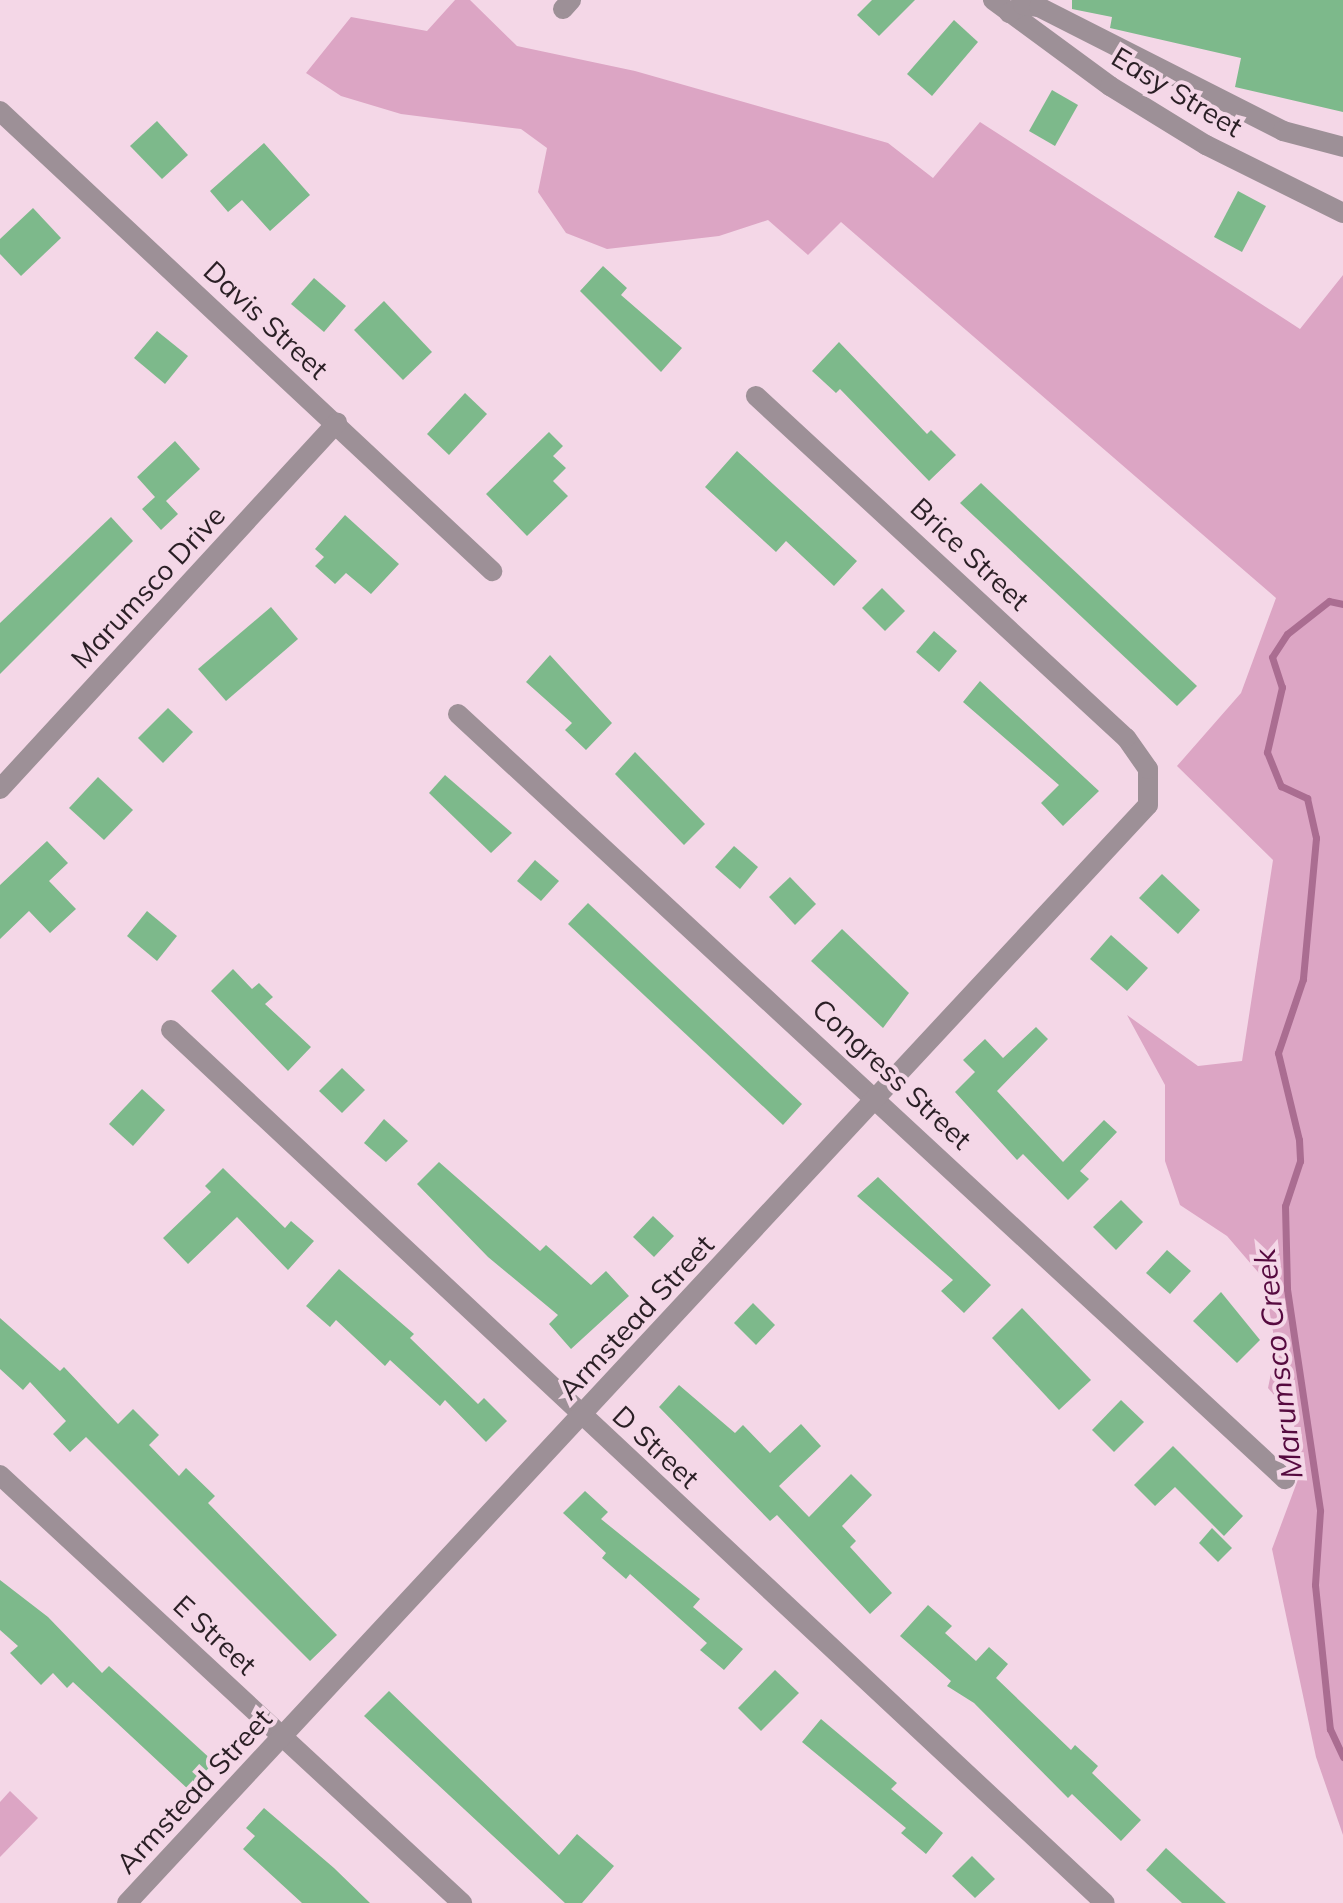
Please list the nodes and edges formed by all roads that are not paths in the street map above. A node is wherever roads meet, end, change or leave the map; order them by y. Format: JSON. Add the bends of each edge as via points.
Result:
{"nodes":[{"id":1,"x":1001,"y":7,"type":"edge"},
{"id":2,"x":0,"y":111,"type":"edge"},
{"id":3,"x":1343,"y":147,"type":"edge"},
{"id":4,"x":1343,"y":213,"type":"edge"},
{"id":5,"x":756,"y":396,"type":"dead end"},
{"id":6,"x":337,"y":423,"type":"junction"},
{"id":7,"x":492,"y":571,"type":"dead end"},
{"id":8,"x":458,"y":714,"type":"dead end"},
{"id":9,"x":1142,"y":756,"type":"joint"},
{"id":10,"x":0,"y":789,"type":"edge"},
{"id":11,"x":171,"y":1030,"type":"dead end"},
{"id":12,"x":879,"y":1099,"type":"junction"},
{"id":13,"x":582,"y":1416,"type":"junction"},
{"id":14,"x":0,"y":1475,"type":"edge"},
{"id":15,"x":1285,"y":1479,"type":"dead end"},
{"id":16,"x":284,"y":1736,"type":"junction"},
{"id":17,"x":138,"y":1900,"type":"edge"},
{"id":18,"x":462,"y":1903,"type":"edge"},
{"id":19,"x":1105,"y":1903,"type":"edge"}],
"edges":[{"from":1,"to":3,"type":"street","via":[[1039,7],[1283,131]]},
{"from":1,"to":4,"type":"street","name":"Easy Street","via":[[1206,145]]},
{"from":2,"to":6,"type":"street","name":"Davis Street"},
{"from":5,"to":9,"type":"street","name":"Brice Street"},
{"from":6,"to":7,"type":"street","name":"Davis Street"},
{"from":6,"to":10,"type":"street","name":"Marumsco Drive"},
{"from":8,"to":12,"type":"street","name":"Congress Street"},
{"from":9,"to":12,"type":"street","name":"Armstead Street","via":[[1151,787],[1139,820]]},
{"from":11,"to":13,"type":"street","name":"D Street"},
{"from":12,"to":13,"type":"street","name":"Armstead Street"},
{"from":12,"to":15,"type":"street","name":"Congress Street"},
{"from":13,"to":16,"type":"street","name":"Armstead Street"},
{"from":13,"to":19,"type":"street","name":"D Street"},
{"from":14,"to":16,"type":"street","name":"E Street"},
{"from":16,"to":17,"type":"street","name":"Armstead Street"},
{"from":16,"to":18,"type":"street","name":"E Street"}]}
